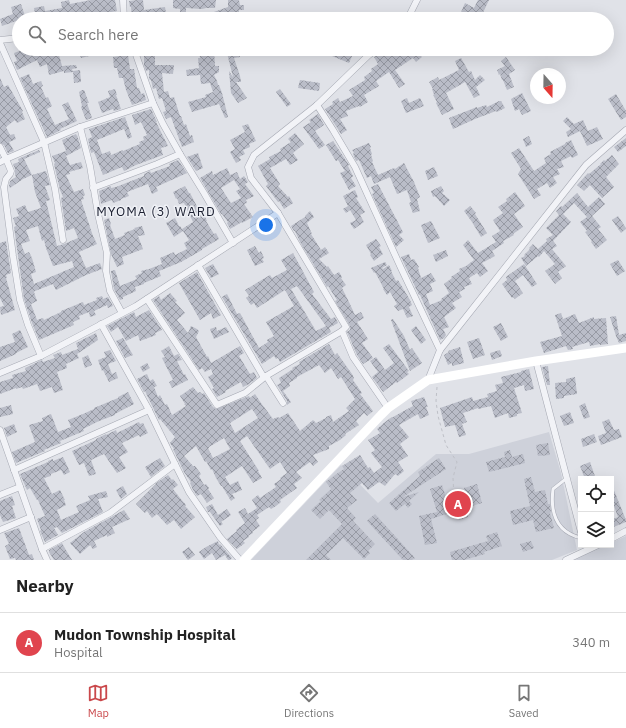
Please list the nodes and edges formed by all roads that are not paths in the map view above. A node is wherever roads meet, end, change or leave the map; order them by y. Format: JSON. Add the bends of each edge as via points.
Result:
{"nodes":[{"id":1,"x":123,"y":0,"type":"edge"},
{"id":2,"x":417,"y":0,"type":"edge"},
{"id":3,"x":124,"y":12,"type":"edge"},
{"id":4,"x":412,"y":12,"type":"edge"},
{"id":5,"x":12,"y":39,"type":"edge"},
{"id":6,"x":0,"y":42,"type":"edge"},
{"id":7,"x":136,"y":56,"type":"edge"},
{"id":8,"x":368,"y":56,"type":"edge"},
{"id":9,"x":153,"y":103,"type":"junction"},
{"id":10,"x":317,"y":105,"type":"junction"},
{"id":11,"x":80,"y":127,"type":"junction"},
{"id":12,"x":626,"y":130,"type":"edge"},
{"id":13,"x":44,"y":142,"type":"junction"},
{"id":14,"x":0,"y":147,"type":"edge"},
{"id":15,"x":180,"y":154,"type":"junction"},
{"id":16,"x":3,"y":161,"type":"edge"},
{"id":17,"x":93,"y":188,"type":"junction"},
{"id":18,"x":278,"y":214,"type":"junction"},
{"id":19,"x":63,"y":240,"type":"dead end"},
{"id":20,"x":233,"y":243,"type":"junction"},
{"id":21,"x":198,"y":265,"type":"junction"},
{"id":22,"x":146,"y":299,"type":"junction"},
{"id":23,"x":122,"y":313,"type":"junction"},
{"id":24,"x":101,"y":324,"type":"junction"},
{"id":25,"x":342,"y":331,"type":"junction"},
{"id":26,"x":626,"y":348,"type":"edge"},
{"id":27,"x":440,"y":350,"type":"junction"},
{"id":28,"x":41,"y":356,"type":"junction"},
{"id":29,"x":536,"y":361,"type":"junction"},
{"id":30,"x":0,"y":373,"type":"edge"},
{"id":31,"x":266,"y":376,"type":"junction"},
{"id":32,"x":428,"y":380,"type":"junction"},
{"id":33,"x":283,"y":403,"type":"dead end"},
{"id":34,"x":388,"y":408,"type":"junction"},
{"id":35,"x":149,"y":410,"type":"junction"},
{"id":36,"x":0,"y":430,"type":"edge"},
{"id":37,"x":175,"y":464,"type":"junction"},
{"id":38,"x":14,"y":470,"type":"junction"},
{"id":39,"x":567,"y":478,"type":"junction"},
{"id":40,"x":20,"y":487,"type":"junction"},
{"id":41,"x":0,"y":495,"type":"edge"},
{"id":42,"x":31,"y":517,"type":"junction"},
{"id":43,"x":578,"y":520,"type":"edge"},
{"id":44,"x":0,"y":530,"type":"edge"},
{"id":45,"x":626,"y":531,"type":"edge"},
{"id":46,"x":578,"y":537,"type":"edge"},
{"id":47,"x":614,"y":537,"type":"edge"},
{"id":48,"x":585,"y":548,"type":"edge"},
{"id":49,"x":42,"y":549,"type":"junction"},
{"id":50,"x":47,"y":560,"type":"edge"},
{"id":51,"x":240,"y":560,"type":"edge"},
{"id":52,"x":244,"y":560,"type":"edge"},
{"id":53,"x":566,"y":560,"type":"edge"}],
"edges":[{"from":1,"to":3,"type":"street"},
{"from":2,"to":4,"type":"street"},
{"from":5,"to":6,"type":"street"},
{"from":6,"to":13,"type":"street"},
{"from":7,"to":9,"type":"street"},
{"from":8,"to":10,"type":"street"},
{"from":9,"to":11,"type":"street"},
{"from":9,"to":15,"type":"street"},
{"from":10,"to":18,"type":"street","via":[[254,155],[248,167],[251,178]]},
{"from":10,"to":27,"type":"street","via":[[355,167]]},
{"from":11,"to":13,"type":"street"},
{"from":11,"to":17,"type":"street"},
{"from":12,"to":27,"type":"street","via":[[586,165]]},
{"from":13,"to":16,"type":"street"},
{"from":13,"to":19,"type":"street"},
{"from":14,"to":16,"type":"street"},
{"from":15,"to":17,"type":"street"},
{"from":15,"to":20,"type":"street"},
{"from":16,"to":28,"type":"street","via":[[11,171],[4,187],[20,300]]},
{"from":17,"to":23,"type":"street","via":[[107,253],[106,271],[110,290]]},
{"from":18,"to":20,"type":"street"},
{"from":18,"to":25,"type":"street","via":[[346,327]]},
{"from":20,"to":21,"type":"street"},
{"from":21,"to":22,"type":"street"},
{"from":21,"to":31,"type":"street","via":[[263,376]]},
{"from":22,"to":23,"type":"street"},
{"from":22,"to":31,"type":"street","via":[[217,404],[245,393]]},
{"from":23,"to":24,"type":"street"},
{"from":24,"to":28,"type":"street"},
{"from":24,"to":35,"type":"street"},
{"from":25,"to":31,"type":"street"},
{"from":25,"to":34,"type":"street","via":[[353,357]]},
{"from":26,"to":29,"type":"main road"},
{"from":27,"to":32,"type":"street"},
{"from":28,"to":30,"type":"street"},
{"from":29,"to":32,"type":"main road"},
{"from":29,"to":39,"type":"street"},
{"from":31,"to":33,"type":"street"},
{"from":32,"to":34,"type":"main road"},
{"from":34,"to":52,"type":"main road"},
{"from":35,"to":37,"type":"street"},
{"from":35,"to":38,"type":"street"},
{"from":36,"to":38,"type":"street"},
{"from":37,"to":49,"type":"street","via":[[110,513]]},
{"from":37,"to":51,"type":"street","via":[[220,537]]},
{"from":38,"to":40,"type":"street"},
{"from":39,"to":43,"type":"street"},
{"from":39,"to":46,"type":"lane","via":[[552,489],[555,518],[562,530]]},
{"from":40,"to":41,"type":"street"},
{"from":40,"to":42,"type":"street"},
{"from":42,"to":44,"type":"street"},
{"from":42,"to":49,"type":"street"},
{"from":45,"to":47,"type":"street"},
{"from":48,"to":53,"type":"street"},
{"from":49,"to":50,"type":"street"}]}
